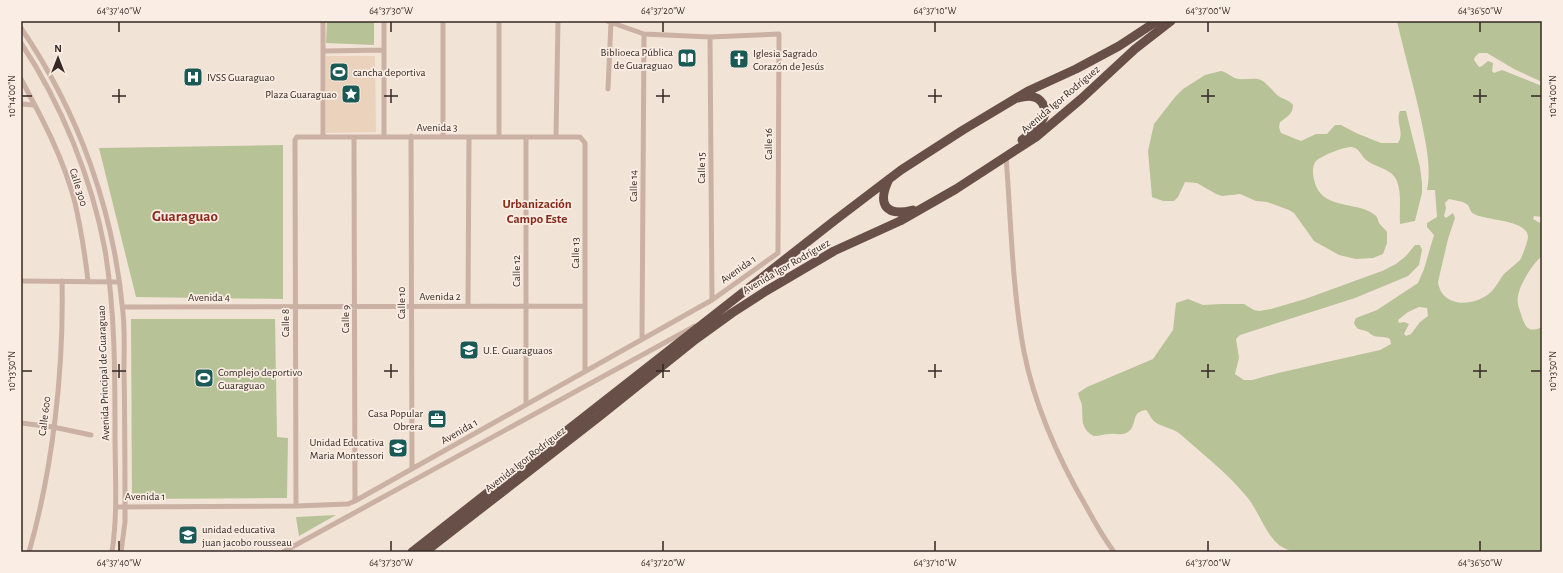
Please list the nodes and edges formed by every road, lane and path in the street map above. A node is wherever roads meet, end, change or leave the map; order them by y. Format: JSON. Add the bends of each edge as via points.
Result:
{"nodes":[{"id":1,"x":323,"y":21,"type":"edge"},
{"id":2,"x":384,"y":21,"type":"edge"},
{"id":3,"x":443,"y":21,"type":"edge"},
{"id":4,"x":499,"y":21,"type":"edge"},
{"id":5,"x":558,"y":21,"type":"edge"},
{"id":6,"x":1157,"y":21,"type":"edge"},
{"id":7,"x":1171,"y":21,"type":"edge"},
{"id":8,"x":609,"y":22,"type":"edge"},
{"id":9,"x":21,"y":28,"type":"edge"},
{"id":10,"x":644,"y":34,"type":"junction"},
{"id":11,"x":710,"y":37,"type":"junction"},
{"id":12,"x":21,"y":43,"type":"edge"},
{"id":13,"x":384,"y":50,"type":"junction"},
{"id":14,"x":323,"y":51,"type":"junction"},
{"id":15,"x":21,"y":79,"type":"edge"},
{"id":16,"x":608,"y":89,"type":"dead end"},
{"id":17,"x":1015,"y":98,"type":"junction"},
{"id":18,"x":21,"y":104,"type":"edge"},
{"id":19,"x":34,"y":105,"type":"junction"},
{"id":20,"x":411,"y":136,"type":"junction"},
{"id":21,"x":323,"y":137,"type":"junction"},
{"id":22,"x":354,"y":137,"type":"junction"},
{"id":23,"x":384,"y":137,"type":"junction"},
{"id":24,"x":443,"y":137,"type":"junction"},
{"id":25,"x":469,"y":137,"type":"junction"},
{"id":26,"x":499,"y":137,"type":"junction"},
{"id":27,"x":526,"y":137,"type":"junction"},
{"id":28,"x":556,"y":137,"type":"junction"},
{"id":29,"x":580,"y":137,"type":"joint"},
{"id":30,"x":295,"y":140,"type":"joint"},
{"id":31,"x":1006,"y":156,"type":"junction"},
{"id":32,"x":995,"y":163,"type":"junction"},
{"id":33,"x":890,"y":178,"type":"junction"},
{"id":34,"x":922,"y":208,"type":"junction"},
{"id":35,"x":778,"y":253,"type":"joint"},
{"id":36,"x":21,"y":281,"type":"edge"},
{"id":37,"x":62,"y":281,"type":"junction"},
{"id":38,"x":88,"y":281,"type":"junction"},
{"id":39,"x":109,"y":281,"type":"junction"},
{"id":40,"x":119,"y":282,"type":"junction"},
{"id":41,"x":712,"y":300,"type":"junction"},
{"id":42,"x":295,"y":306,"type":"junction"},
{"id":43,"x":355,"y":306,"type":"junction"},
{"id":44,"x":411,"y":306,"type":"junction"},
{"id":45,"x":468,"y":306,"type":"junction"},
{"id":46,"x":526,"y":306,"type":"junction"},
{"id":47,"x":584,"y":306,"type":"junction"},
{"id":48,"x":123,"y":307,"type":"junction"},
{"id":49,"x":713,"y":316,"type":"junction"},
{"id":50,"x":642,"y":338,"type":"junction"},
{"id":51,"x":584,"y":371,"type":"junction"},
{"id":52,"x":526,"y":404,"type":"junction"},
{"id":53,"x":21,"y":423,"type":"edge"},
{"id":54,"x":53,"y":427,"type":"junction"},
{"id":55,"x":91,"y":435,"type":"dead end"},
{"id":56,"x":412,"y":469,"type":"junction"},
{"id":57,"x":355,"y":501,"type":"junction"},
{"id":58,"x":116,"y":506,"type":"junction"},
{"id":59,"x":125,"y":506,"type":"junction"},
{"id":60,"x":296,"y":506,"type":"junction"},
{"id":61,"x":29,"y":552,"type":"edge"},
{"id":62,"x":112,"y":552,"type":"edge"},
{"id":63,"x":121,"y":552,"type":"edge"},
{"id":64,"x":283,"y":552,"type":"edge"},
{"id":65,"x":412,"y":552,"type":"edge"},
{"id":66,"x":425,"y":552,"type":"edge"},
{"id":67,"x":1114,"y":552,"type":"edge"}],
"edges":[{"from":1,"to":14,"type":"street"},
{"from":2,"to":13,"type":"street"},
{"from":3,"to":24,"type":"street"},
{"from":4,"to":26,"type":"street"},
{"from":5,"to":28,"type":"street"},
{"from":6,"to":17,"type":"highway","name":"Avenida Igor Rodríguez","via":[[1107,52]]},
{"from":7,"to":31,"type":"highway","name":"Avenida Igor Rodríguez","via":[[1135,49],[1036,137]]},
{"from":8,"to":10,"type":"street"},
{"from":8,"to":16,"type":"street"},
{"from":9,"to":40,"type":"street","name":"Avenida Principal de Guaraguao","via":[[51,76],[85,150],[102,197]]},
{"from":10,"to":11,"type":"street"},
{"from":10,"to":50,"type":"street","name":"Calle 14"},
{"from":11,"to":35,"type":"street","name":"Calle 16","via":[[779,34]]},
{"from":11,"to":41,"type":"street","name":"Calle 15"},
{"from":12,"to":39,"type":"street","name":"Avenida Principal de Guaraguao","via":[[63,118],[83,166],[98,218]]},
{"from":13,"to":14,"type":"street"},
{"from":13,"to":23,"type":"street"},
{"from":14,"to":21,"type":"street"},
{"from":15,"to":19,"type":"street","name":"Calle 300"},
{"from":17,"to":32,"type":"highway","via":[[1033,96],[1038,99],[1044,107],[1044,119]]},
{"from":17,"to":33,"type":"highway","name":"Avenida Igor Rodríguez"},
{"from":18,"to":19,"type":"street"},
{"from":19,"to":38,"type":"street","name":"Calle 300","via":[[61,162],[74,201],[84,245]]},
{"from":20,"to":23,"type":"street","name":"Avenida 3"},
{"from":20,"to":24,"type":"street","name":"Avenida 3"},
{"from":20,"to":44,"type":"street","name":"Calle 10"},
{"from":21,"to":22,"type":"street","name":"Avenida 3"},
{"from":21,"to":30,"type":"street","name":"Avenida 3","via":[[300,136]]},
{"from":22,"to":23,"type":"street","name":"Avenida 3"},
{"from":22,"to":43,"type":"street","name":"Calle 9"},
{"from":24,"to":25,"type":"street","name":"Avenida 3"},
{"from":25,"to":26,"type":"street","name":"Avenida 3"},
{"from":25,"to":45,"type":"street"},
{"from":26,"to":27,"type":"street","name":"Avenida 3"},
{"from":27,"to":28,"type":"street","name":"Avenida 3"},
{"from":27,"to":46,"type":"street","name":"Calle 12"},
{"from":28,"to":29,"type":"street","name":"Avenida 3"},
{"from":29,"to":47,"type":"street","name":"Calle 13","via":[[584,142]]},
{"from":30,"to":42,"type":"street","name":"Calle 8"},
{"from":31,"to":32,"type":"highway","name":"Avenida Igor Rodríguez"},
{"from":31,"to":67,"type":"street","via":[[1015,285],[1024,351],[1032,383],[1064,468]]},
{"from":32,"to":34,"type":"highway","name":"Avenida Igor Rodríguez"},
{"from":33,"to":34,"type":"highway","via":[[883,194],[885,206],[898,213]]},
{"from":33,"to":49,"type":"highway","name":"Avenida Igor Rodríguez"},
{"from":34,"to":66,"type":"highway","name":"Avenida Igor Rodríguez","via":[[900,221],[834,251],[732,313]]},
{"from":35,"to":41,"type":"street","name":"Avenida 1"},
{"from":36,"to":37,"type":"street"},
{"from":37,"to":38,"type":"street"},
{"from":37,"to":54,"type":"street","name":"Calle 600","via":[[61,347]]},
{"from":38,"to":39,"type":"street"},
{"from":39,"to":40,"type":"street"},
{"from":39,"to":58,"type":"street","name":"Avenida Principal de Guaraguao","via":[[115,360]]},
{"from":40,"to":48,"type":"street","name":"Avenida Principal de Guaraguao"},
{"from":41,"to":50,"type":"street","name":"Avenida 1"},
{"from":42,"to":43,"type":"street","name":"Avenida 2"},
{"from":42,"to":48,"type":"street","name":"Avenida 4"},
{"from":42,"to":60,"type":"street","name":"Calle 8"},
{"from":43,"to":44,"type":"street","name":"Avenida 2"},
{"from":43,"to":57,"type":"street","name":"Calle 9"},
{"from":44,"to":45,"type":"street","name":"Avenida 2"},
{"from":44,"to":56,"type":"street","name":"Calle 10"},
{"from":45,"to":46,"type":"street","name":"Avenida 2"},
{"from":46,"to":47,"type":"street","name":"Avenida 2"},
{"from":46,"to":52,"type":"street","name":"Calle 12"},
{"from":47,"to":51,"type":"street","name":"Calle 13"},
{"from":48,"to":59,"type":"street","name":"Avenida Principal de Guaraguao"},
{"from":49,"to":64,"type":"street"},
{"from":49,"to":65,"type":"highway","name":"Avenida Igor Rodríguez"},
{"from":50,"to":51,"type":"street","name":"Avenida 1"},
{"from":51,"to":52,"type":"street","name":"Avenida 1"},
{"from":52,"to":56,"type":"street","name":"Avenida 1"},
{"from":53,"to":54,"type":"street"},
{"from":54,"to":55,"type":"street"},
{"from":54,"to":61,"type":"street","name":"Calle 600"},
{"from":56,"to":57,"type":"street","name":"Avenida 1"},
{"from":57,"to":60,"type":"street","name":"Avenida 1","via":[[348,504]]},
{"from":58,"to":59,"type":"street","name":"Avenida 1"},
{"from":58,"to":62,"type":"street","name":"Avenida Principal de Guaraguao"},
{"from":59,"to":60,"type":"street","name":"Avenida 1"},
{"from":59,"to":63,"type":"street","name":"Avenida Principal de Guaraguao"}]}
